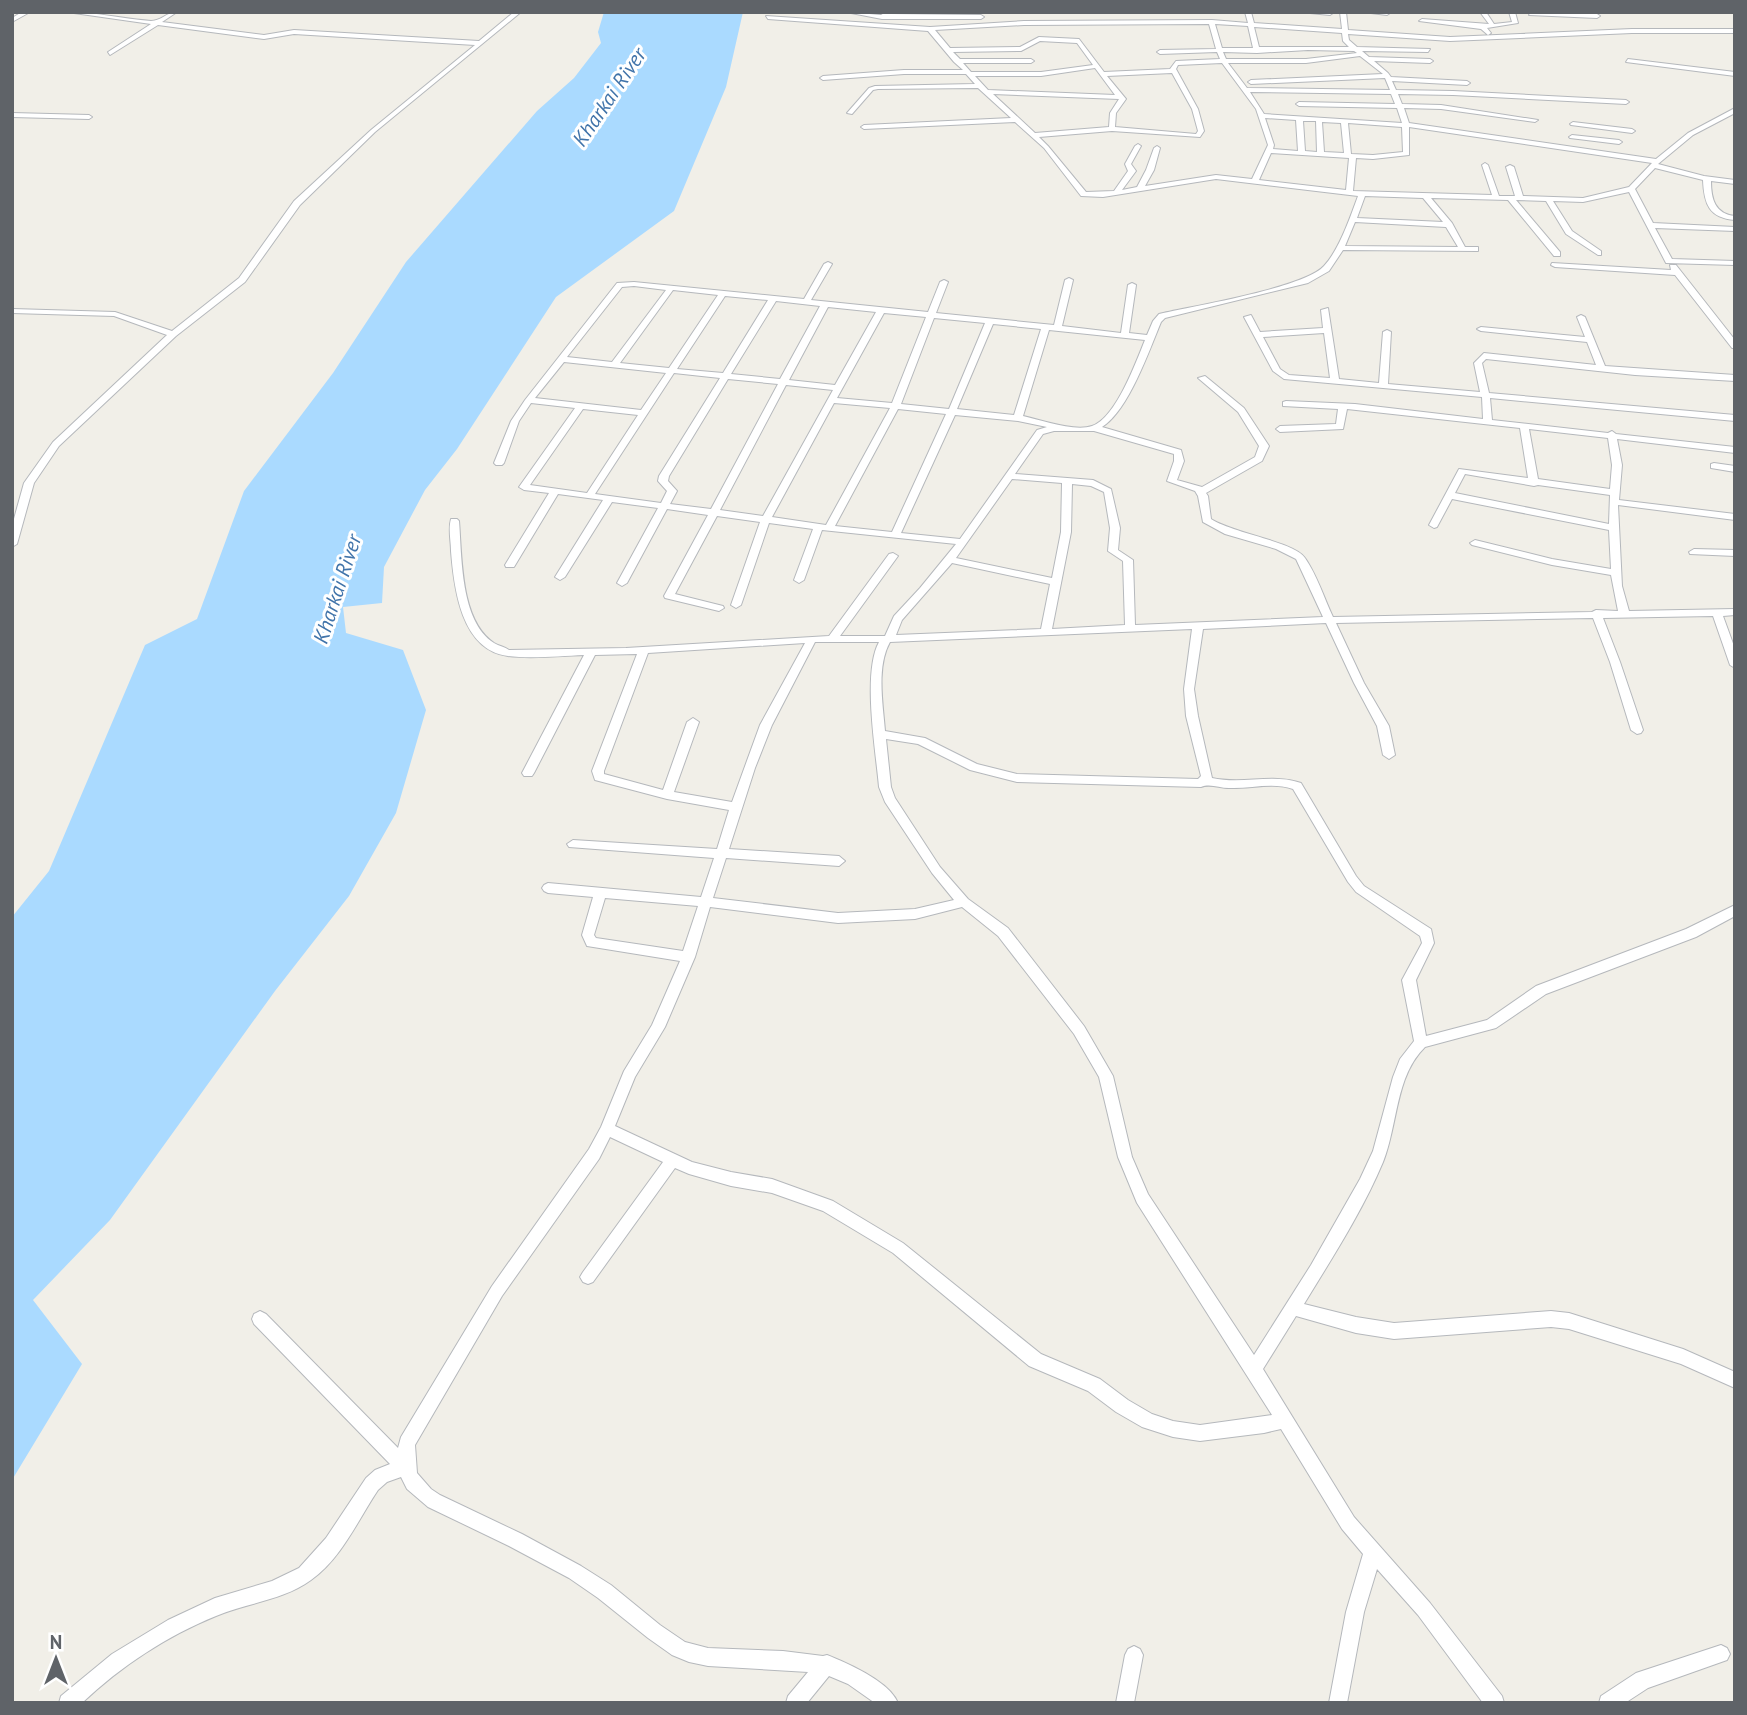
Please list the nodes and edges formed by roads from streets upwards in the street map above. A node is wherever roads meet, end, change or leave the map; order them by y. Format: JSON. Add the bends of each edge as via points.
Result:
{"nodes":[{"id":1,"x":27,"y":12,"type":"edge"},
{"id":2,"x":70,"y":12,"type":"edge"},
{"id":3,"x":100,"y":12,"type":"edge"},
{"id":4,"x":174,"y":12,"type":"edge"},
{"id":5,"x":519,"y":12,"type":"edge"},
{"id":6,"x":798,"y":12,"type":"edge"},
{"id":7,"x":849,"y":12,"type":"edge"},
{"id":8,"x":1009,"y":12,"type":"edge"},
{"id":9,"x":1116,"y":12,"type":"edge"},
{"id":10,"x":1208,"y":12,"type":"edge"},
{"id":11,"x":1248,"y":12,"type":"edge"},
{"id":12,"x":1303,"y":12,"type":"edge"},
{"id":13,"x":1343,"y":12,"type":"edge"},
{"id":14,"x":1366,"y":12,"type":"edge"},
{"id":15,"x":1483,"y":12,"type":"edge"},
{"id":16,"x":1512,"y":12,"type":"edge"},
{"id":17,"x":1330,"y":13,"type":"edge"},
{"id":18,"x":1387,"y":13,"type":"edge"},
{"id":19,"x":869,"y":14,"type":"edge"},
{"id":20,"x":889,"y":14,"type":"edge"},
{"id":21,"x":916,"y":14,"type":"edge"},
{"id":22,"x":1531,"y":15,"type":"edge"},
{"id":23,"x":93,"y":16,"type":"junction"},
{"id":24,"x":1597,"y":16,"type":"dead end"},
{"id":25,"x":768,"y":17,"type":"dead end"},
{"id":26,"x":989,"y":17,"type":"dead end"},
{"id":27,"x":791,"y":19,"type":"junction"},
{"id":28,"x":12,"y":20,"type":"edge"},
{"id":29,"x":1422,"y":21,"type":"dead end"},
{"id":30,"x":1118,"y":22,"type":"junction"},
{"id":31,"x":1210,"y":22,"type":"junction"},
{"id":32,"x":224,"y":23,"type":"dead end"},
{"id":33,"x":1011,"y":23,"type":"junction"},
{"id":34,"x":1250,"y":23,"type":"junction"},
{"id":35,"x":155,"y":24,"type":"junction"},
{"id":36,"x":1493,"y":26,"type":"junction"},
{"id":37,"x":1483,"y":27,"type":"junction"},
{"id":38,"x":1541,"y":27,"type":"dead end"},
{"id":39,"x":927,"y":29,"type":"junction"},
{"id":40,"x":209,"y":30,"type":"junction"},
{"id":41,"x":1344,"y":30,"type":"junction"},
{"id":42,"x":1735,"y":31,"type":"edge"},
{"id":43,"x":1549,"y":35,"type":"junction"},
{"id":44,"x":1493,"y":38,"type":"junction"},
{"id":45,"x":480,"y":43,"type":"junction"},
{"id":46,"x":947,"y":50,"type":"junction"},
{"id":47,"x":1428,"y":50,"type":"dead end"},
{"id":48,"x":1257,"y":51,"type":"junction"},
{"id":49,"x":1359,"y":51,"type":"junction"},
{"id":50,"x":1160,"y":52,"type":"dead end"},
{"id":51,"x":1220,"y":52,"type":"junction"},
{"id":52,"x":110,"y":53,"type":"dead end"},
{"id":53,"x":1369,"y":59,"type":"junction"},
{"id":54,"x":956,"y":61,"type":"junction"},
{"id":55,"x":1031,"y":61,"type":"dead end"},
{"id":56,"x":1224,"y":61,"type":"junction"},
{"id":57,"x":1430,"y":61,"type":"dead end"},
{"id":58,"x":1628,"y":61,"type":"dead end"},
{"id":59,"x":1098,"y":66,"type":"junction"},
{"id":60,"x":1174,"y":71,"type":"junction"},
{"id":61,"x":968,"y":73,"type":"junction"},
{"id":62,"x":1735,"y":74,"type":"edge"},
{"id":63,"x":1105,"y":75,"type":"junction"},
{"id":64,"x":1388,"y":77,"type":"junction"},
{"id":65,"x":823,"y":78,"type":"dead end"},
{"id":66,"x":1240,"y":82,"type":"junction"},
{"id":67,"x":1468,"y":83,"type":"dead end"},
{"id":68,"x":980,"y":86,"type":"junction"},
{"id":69,"x":1246,"y":90,"type":"junction"},
{"id":70,"x":987,"y":92,"type":"junction"},
{"id":71,"x":1395,"y":94,"type":"junction"},
{"id":72,"x":1118,"y":97,"type":"junction"},
{"id":73,"x":1626,"y":103,"type":"dead end"},
{"id":74,"x":1299,"y":104,"type":"dead end"},
{"id":75,"x":1401,"y":108,"type":"junction"},
{"id":76,"x":1574,"y":110,"type":"dead end"},
{"id":77,"x":1735,"y":110,"type":"edge"},
{"id":78,"x":850,"y":113,"type":"dead end"},
{"id":79,"x":12,"y":115,"type":"edge"},
{"id":80,"x":22,"y":115,"type":"junction"},
{"id":81,"x":1261,"y":116,"type":"junction"},
{"id":82,"x":89,"y":117,"type":"dead end"},
{"id":83,"x":1299,"y":118,"type":"junction"},
{"id":84,"x":1319,"y":119,"type":"junction"},
{"id":85,"x":1018,"y":120,"type":"junction"},
{"id":86,"x":1535,"y":120,"type":"dead end"},
{"id":87,"x":1344,"y":121,"type":"junction"},
{"id":88,"x":1573,"y":124,"type":"junction"},
{"id":89,"x":12,"y":125,"type":"edge"},
{"id":90,"x":1406,"y":125,"type":"junction"},
{"id":91,"x":864,"y":127,"type":"dead end"},
{"id":92,"x":1112,"y":129,"type":"junction"},
{"id":93,"x":1632,"y":131,"type":"dead end"},
{"id":94,"x":1034,"y":135,"type":"junction"},
{"id":95,"x":1572,"y":137,"type":"junction"},
{"id":96,"x":1619,"y":142,"type":"dead end"},
{"id":97,"x":1138,"y":146,"type":"dead end"},
{"id":98,"x":1157,"y":148,"type":"dead end"},
{"id":99,"x":1572,"y":148,"type":"junction"},
{"id":100,"x":1270,"y":151,"type":"junction"},
{"id":101,"x":1302,"y":153,"type":"junction"},
{"id":102,"x":1321,"y":155,"type":"junction"},
{"id":103,"x":1350,"y":156,"type":"junction"},
{"id":104,"x":1654,"y":163,"type":"junction"},
{"id":105,"x":1485,"y":165,"type":"dead end"},
{"id":106,"x":1510,"y":167,"type":"dead end"},
{"id":107,"x":1704,"y":178,"type":"junction"},
{"id":108,"x":1255,"y":181,"type":"junction"},
{"id":109,"x":1735,"y":182,"type":"edge"},
{"id":110,"x":1140,"y":189,"type":"junction"},
{"id":111,"x":1632,"y":189,"type":"junction"},
{"id":112,"x":1116,"y":193,"type":"junction"},
{"id":113,"x":1349,"y":194,"type":"junction"},
{"id":114,"x":1362,"y":194,"type":"junction"},
{"id":115,"x":1424,"y":196,"type":"junction"},
{"id":116,"x":1496,"y":198,"type":"junction"},
{"id":117,"x":1511,"y":199,"type":"junction"},
{"id":118,"x":1520,"y":199,"type":"junction"},
{"id":119,"x":1549,"y":200,"type":"junction"},
{"id":120,"x":1735,"y":218,"type":"edge"},
{"id":121,"x":1352,"y":220,"type":"junction"},
{"id":122,"x":1449,"y":225,"type":"junction"},
{"id":123,"x":1649,"y":225,"type":"junction"},
{"id":124,"x":1735,"y":229,"type":"edge"},
{"id":125,"x":1338,"y":248,"type":"junction"},
{"id":126,"x":1464,"y":249,"type":"junction"},
{"id":127,"x":1475,"y":249,"type":"dead end"},
{"id":128,"x":1598,"y":253,"type":"dead end"},
{"id":129,"x":1557,"y":254,"type":"dead end"},
{"id":130,"x":1669,"y":261,"type":"junction"},
{"id":131,"x":1735,"y":263,"type":"edge"},
{"id":132,"x":828,"y":264,"type":"dead end"},
{"id":133,"x":1555,"y":265,"type":"dead end"},
{"id":134,"x":1678,"y":273,"type":"junction"},
{"id":135,"x":1069,"y":280,"type":"dead end"},
{"id":136,"x":944,"y":282,"type":"dead end"},
{"id":137,"x":1132,"y":285,"type":"dead end"},
{"id":138,"x":671,"y":288,"type":"junction"},
{"id":139,"x":1271,"y":291,"type":"joint"},
{"id":140,"x":723,"y":293,"type":"junction"},
{"id":141,"x":773,"y":299,"type":"junction"},
{"id":142,"x":806,"y":302,"type":"junction"},
{"id":143,"x":825,"y":304,"type":"junction"},
{"id":144,"x":881,"y":310,"type":"junction"},
{"id":145,"x":1325,"y":310,"type":"dead end"},
{"id":146,"x":12,"y":311,"type":"edge"},
{"id":147,"x":932,"y":315,"type":"junction"},
{"id":148,"x":1162,"y":316,"type":"joint"},
{"id":149,"x":1248,"y":317,"type":"dead end"},
{"id":150,"x":1581,"y":317,"type":"dead end"},
{"id":151,"x":990,"y":321,"type":"junction"},
{"id":152,"x":1046,"y":327,"type":"junction"},
{"id":153,"x":1057,"y":328,"type":"junction"},
{"id":154,"x":1328,"y":330,"type":"junction"},
{"id":155,"x":1481,"y":330,"type":"dead end"},
{"id":156,"x":1387,"y":332,"type":"dead end"},
{"id":157,"x":173,"y":334,"type":"junction"},
{"id":158,"x":1125,"y":335,"type":"junction"},
{"id":159,"x":1258,"y":335,"type":"junction"},
{"id":160,"x":1150,"y":338,"type":"junction"},
{"id":161,"x":1590,"y":340,"type":"junction"},
{"id":162,"x":1733,"y":342,"type":"edge"},
{"id":163,"x":561,"y":359,"type":"junction"},
{"id":164,"x":615,"y":364,"type":"junction"},
{"id":165,"x":1601,"y":368,"type":"junction"},
{"id":166,"x":671,"y":370,"type":"junction"},
{"id":167,"x":728,"y":375,"type":"junction"},
{"id":168,"x":1202,"y":378,"type":"dead end"},
{"id":169,"x":1735,"y":378,"type":"edge"},
{"id":170,"x":784,"y":381,"type":"junction"},
{"id":171,"x":1335,"y":381,"type":"junction"},
{"id":172,"x":1383,"y":386,"type":"junction"},
{"id":173,"x":838,"y":388,"type":"junction"},
{"id":174,"x":1486,"y":397,"type":"junction"},
{"id":175,"x":529,"y":400,"type":"junction"},
{"id":176,"x":832,"y":400,"type":"junction"},
{"id":177,"x":1286,"y":404,"type":"dead end"},
{"id":178,"x":896,"y":405,"type":"junction"},
{"id":179,"x":581,"y":406,"type":"junction"},
{"id":180,"x":1343,"y":406,"type":"junction"},
{"id":181,"x":952,"y":411,"type":"junction"},
{"id":182,"x":643,"y":413,"type":"junction"},
{"id":183,"x":1018,"y":418,"type":"junction"},
{"id":184,"x":1735,"y":418,"type":"edge"},
{"id":185,"x":1488,"y":421,"type":"junction"},
{"id":186,"x":1524,"y":425,"type":"junction"},
{"id":187,"x":1061,"y":427,"type":"junction"},
{"id":188,"x":1094,"y":428,"type":"junction"},
{"id":189,"x":1280,"y":429,"type":"dead end"},
{"id":190,"x":1612,"y":434,"type":"junction"},
{"id":191,"x":1735,"y":450,"type":"edge"},
{"id":192,"x":499,"y":463,"type":"dead end"},
{"id":193,"x":1714,"y":466,"type":"dead end"},
{"id":194,"x":1735,"y":469,"type":"edge"},
{"id":195,"x":1010,"y":475,"type":"junction"},
{"id":196,"x":1067,"y":480,"type":"junction"},
{"id":197,"x":1534,"y":483,"type":"junction"},
{"id":198,"x":555,"y":492,"type":"junction"},
{"id":199,"x":1200,"y":492,"type":"junction"},
{"id":200,"x":1449,"y":495,"type":"junction"},
{"id":201,"x":589,"y":496,"type":"junction"},
{"id":202,"x":609,"y":498,"type":"junction"},
{"id":203,"x":1615,"y":498,"type":"junction"},
{"id":204,"x":664,"y":505,"type":"junction"},
{"id":205,"x":712,"y":512,"type":"junction"},
{"id":206,"x":1735,"y":517,"type":"edge"},
{"id":207,"x":766,"y":519,"type":"junction"},
{"id":208,"x":454,"y":520,"type":"dead end"},
{"id":209,"x":1434,"y":525,"type":"dead end"},
{"id":210,"x":824,"y":527,"type":"junction"},
{"id":211,"x":1614,"y":528,"type":"junction"},
{"id":212,"x":895,"y":535,"type":"junction"},
{"id":213,"x":963,"y":542,"type":"junction"},
{"id":214,"x":1475,"y":543,"type":"dead end"},
{"id":215,"x":12,"y":544,"type":"edge"},
{"id":216,"x":1694,"y":552,"type":"dead end"},
{"id":217,"x":1735,"y":553,"type":"edge"},
{"id":218,"x":892,"y":556,"type":"dead end"},
{"id":219,"x":950,"y":560,"type":"junction"},
{"id":220,"x":510,"y":565,"type":"dead end"},
{"id":221,"x":1617,"y":573,"type":"junction"},
{"id":222,"x":561,"y":577,"type":"dead end"},
{"id":223,"x":799,"y":580,"type":"dead end"},
{"id":224,"x":1055,"y":582,"type":"junction"},
{"id":225,"x":622,"y":583,"type":"dead end"},
{"id":226,"x":736,"y":604,"type":"dead end"},
{"id":227,"x":719,"y":608,"type":"dead end"},
{"id":228,"x":1735,"y":612,"type":"edge"},
{"id":229,"x":1595,"y":613,"type":"junction"},
{"id":230,"x":1624,"y":613,"type":"junction"},
{"id":231,"x":1717,"y":613,"type":"junction"},
{"id":232,"x":1329,"y":620,"type":"junction"},
{"id":233,"x":1198,"y":625,"type":"junction"},
{"id":234,"x":1130,"y":627,"type":"junction"},
{"id":235,"x":1046,"y":631,"type":"junction"},
{"id":236,"x":888,"y":638,"type":"junction"},
{"id":237,"x":812,"y":639,"type":"junction"},
{"id":238,"x":832,"y":639,"type":"junction"},
{"id":239,"x":644,"y":650,"type":"junction"},
{"id":240,"x":591,"y":652,"type":"junction"},
{"id":241,"x":1735,"y":664,"type":"edge"},
{"id":242,"x":693,"y":722,"type":"dead end"},
{"id":243,"x":1637,"y":730,"type":"dead end"},
{"id":244,"x":881,"y":734,"type":"junction"},
{"id":245,"x":1389,"y":755,"type":"dead end"},
{"id":246,"x":528,"y":774,"type":"dead end"},
{"id":247,"x":1205,"y":780,"type":"junction"},
{"id":248,"x":667,"y":795,"type":"junction"},
{"id":249,"x":736,"y":807,"type":"junction"},
{"id":250,"x":573,"y":844,"type":"dead end"},
{"id":251,"x":723,"y":854,"type":"junction"},
{"id":252,"x":839,"y":861,"type":"dead end"},
{"id":253,"x":548,"y":888,"type":"dead end"},
{"id":254,"x":600,"y":894,"type":"junction"},
{"id":255,"x":964,"y":902,"type":"junction"},
{"id":256,"x":704,"y":903,"type":"junction"},
{"id":257,"x":1735,"y":910,"type":"edge"},
{"id":258,"x":688,"y":957,"type":"junction"},
{"id":259,"x":1421,"y":1043,"type":"junction"},
{"id":260,"x":607,"y":1129,"type":"junction"},
{"id":261,"x":673,"y":1160,"type":"junction"},
{"id":262,"x":731,"y":1179,"type":"joint"},
{"id":263,"x":589,"y":1277,"type":"dead end"},
{"id":264,"x":1293,"y":1308,"type":"junction"},
{"id":265,"x":261,"y":1319,"type":"dead end"},
{"id":266,"x":1254,"y":1369,"type":"junction"},
{"id":267,"x":1735,"y":1380,"type":"edge"},
{"id":268,"x":1283,"y":1420,"type":"junction"},
{"id":269,"x":405,"y":1467,"type":"junction"},
{"id":270,"x":1372,"y":1554,"type":"junction"},
{"id":271,"x":1721,"y":1654,"type":"dead end"},
{"id":272,"x":1134,"y":1656,"type":"dead end"},
{"id":273,"x":827,"y":1664,"type":"junction"},
{"id":274,"x":68,"y":1703,"type":"edge"},
{"id":275,"x":795,"y":1703,"type":"edge"},
{"id":276,"x":889,"y":1703,"type":"edge"},
{"id":277,"x":1125,"y":1703,"type":"edge"},
{"id":278,"x":1338,"y":1703,"type":"edge"},
{"id":279,"x":1495,"y":1703,"type":"edge"},
{"id":280,"x":1608,"y":1703,"type":"edge"}],
"edges":[{"from":1,"to":28,"type":"street"},
{"from":2,"to":23,"type":"street"},
{"from":3,"to":23,"type":"street"},
{"from":4,"to":35,"type":"street"},
{"from":5,"to":45,"type":"street"},
{"from":6,"to":27,"type":"street"},
{"from":7,"to":19,"type":"street"},
{"from":8,"to":33,"type":"street"},
{"from":9,"to":30,"type":"street"},
{"from":10,"to":31,"type":"street"},
{"from":11,"to":34,"type":"street"},
{"from":12,"to":17,"type":"street"},
{"from":13,"to":41,"type":"street"},
{"from":14,"to":18,"type":"street"},
{"from":15,"to":36,"type":"street"},
{"from":16,"to":36,"type":"street","via":[[1515,23]]},
{"from":19,"to":20,"type":"street"},
{"from":20,"to":21,"type":"street"},
{"from":21,"to":26,"type":"street"},
{"from":21,"to":39,"type":"street"},
{"from":22,"to":24,"type":"street"},
{"from":23,"to":35,"type":"street"},
{"from":25,"to":27,"type":"street"},
{"from":27,"to":39,"type":"street"},
{"from":29,"to":37,"type":"street"},
{"from":30,"to":31,"type":"street"},
{"from":30,"to":33,"type":"street"},
{"from":31,"to":34,"type":"street"},
{"from":31,"to":51,"type":"street"},
{"from":32,"to":40,"type":"street"},
{"from":33,"to":39,"type":"street"},
{"from":34,"to":41,"type":"street"},
{"from":34,"to":48,"type":"street"},
{"from":35,"to":40,"type":"street"},
{"from":35,"to":52,"type":"street"},
{"from":36,"to":37,"type":"street"},
{"from":37,"to":44,"type":"street"},
{"from":38,"to":43,"type":"street"},
{"from":39,"to":46,"type":"street"},
{"from":40,"to":45,"type":"street","via":[[264,37],[294,32]]},
{"from":41,"to":44,"type":"street"},
{"from":41,"to":49,"type":"street","via":[[1346,41]]},
{"from":42,"to":43,"type":"street"},
{"from":43,"to":44,"type":"street"},
{"from":45,"to":157,"type":"street","via":[[367,136],[297,203],[242,280]]},
{"from":46,"to":54,"type":"street"},
{"from":46,"to":59,"type":"street","via":[[1021,49],[1034,40],[1076,40]]},
{"from":47,"to":49,"type":"street"},
{"from":48,"to":49,"type":"street"},
{"from":48,"to":51,"type":"street"},
{"from":49,"to":53,"type":"street"},
{"from":49,"to":56,"type":"street","via":[[1306,61]]},
{"from":50,"to":51,"type":"street"},
{"from":51,"to":56,"type":"street"},
{"from":53,"to":57,"type":"street"},
{"from":53,"to":64,"type":"street"},
{"from":54,"to":55,"type":"street"},
{"from":54,"to":61,"type":"street"},
{"from":56,"to":60,"type":"street","via":[[1176,63]]},
{"from":56,"to":66,"type":"street"},
{"from":58,"to":62,"type":"street"},
{"from":59,"to":61,"type":"street","via":[[1041,74]]},
{"from":59,"to":63,"type":"street"},
{"from":60,"to":63,"type":"street"},
{"from":60,"to":92,"type":"street","via":[[1195,109],[1201,134],[1188,137]]},
{"from":61,"to":65,"type":"street"},
{"from":61,"to":68,"type":"street"},
{"from":63,"to":72,"type":"street"},
{"from":64,"to":66,"type":"street"},
{"from":64,"to":67,"type":"street"},
{"from":64,"to":71,"type":"street"},
{"from":66,"to":69,"type":"street"},
{"from":68,"to":70,"type":"street"},
{"from":68,"to":78,"type":"street","via":[[874,88]]},
{"from":69,"to":71,"type":"street"},
{"from":69,"to":81,"type":"street"},
{"from":70,"to":72,"type":"street"},
{"from":70,"to":85,"type":"street"},
{"from":71,"to":73,"type":"street"},
{"from":71,"to":75,"type":"street"},
{"from":72,"to":92,"type":"street","via":[[1123,99],[1113,113]]},
{"from":74,"to":75,"type":"street"},
{"from":75,"to":86,"type":"street","via":[[1450,108]]},
{"from":75,"to":90,"type":"street"},
{"from":76,"to":88,"type":"street"},
{"from":77,"to":104,"type":"street","via":[[1703,124]]},
{"from":79,"to":80,"type":"street"},
{"from":80,"to":82,"type":"street"},
{"from":80,"to":89,"type":"street"},
{"from":81,"to":83,"type":"street"},
{"from":81,"to":100,"type":"street"},
{"from":83,"to":84,"type":"street"},
{"from":83,"to":101,"type":"street"},
{"from":84,"to":87,"type":"street"},
{"from":84,"to":102,"type":"street"},
{"from":85,"to":91,"type":"street"},
{"from":85,"to":94,"type":"street"},
{"from":87,"to":90,"type":"street"},
{"from":87,"to":103,"type":"street"},
{"from":88,"to":93,"type":"street"},
{"from":88,"to":95,"type":"street"},
{"from":90,"to":99,"type":"street"},
{"from":90,"to":103,"type":"street","via":[[1407,154]]},
{"from":92,"to":94,"type":"street"},
{"from":94,"to":112,"type":"street","via":[[1084,194]]},
{"from":95,"to":96,"type":"street"},
{"from":95,"to":99,"type":"street"},
{"from":97,"to":112,"type":"street","via":[[1128,164],[1132,171]]},
{"from":98,"to":110,"type":"street"},
{"from":99,"to":104,"type":"street"},
{"from":100,"to":101,"type":"street"},
{"from":100,"to":108,"type":"street"},
{"from":101,"to":102,"type":"street"},
{"from":102,"to":103,"type":"street"},
{"from":103,"to":113,"type":"street"},
{"from":104,"to":107,"type":"street"},
{"from":104,"to":111,"type":"street"},
{"from":105,"to":116,"type":"street"},
{"from":106,"to":118,"type":"street"},
{"from":107,"to":109,"type":"street"},
{"from":107,"to":120,"type":"street","via":[[1715,212]]},
{"from":108,"to":110,"type":"street","via":[[1216,177]]},
{"from":108,"to":113,"type":"street"},
{"from":110,"to":112,"type":"street"},
{"from":111,"to":119,"type":"street","via":[[1594,200]]},
{"from":111,"to":123,"type":"street"},
{"from":113,"to":114,"type":"street"},
{"from":114,"to":115,"type":"street"},
{"from":114,"to":121,"type":"street"},
{"from":115,"to":116,"type":"street"},
{"from":115,"to":122,"type":"street"},
{"from":116,"to":117,"type":"street"},
{"from":117,"to":118,"type":"street"},
{"from":117,"to":129,"type":"street"},
{"from":118,"to":119,"type":"street"},
{"from":119,"to":128,"type":"street","via":[[1574,237]]},
{"from":121,"to":122,"type":"street"},
{"from":121,"to":125,"type":"street"},
{"from":122,"to":126,"type":"street"},
{"from":123,"to":124,"type":"street"},
{"from":123,"to":130,"type":"street"},
{"from":125,"to":126,"type":"street"},
{"from":125,"to":139,"type":"street","via":[[1319,274]]},
{"from":126,"to":127,"type":"street"},
{"from":130,"to":131,"type":"street"},
{"from":130,"to":134,"type":"street"},
{"from":132,"to":142,"type":"street"},
{"from":133,"to":134,"type":"street"},
{"from":134,"to":162,"type":"street"},
{"from":135,"to":153,"type":"street"},
{"from":136,"to":147,"type":"street"},
{"from":137,"to":158,"type":"street"},
{"from":138,"to":140,"type":"street"},
{"from":138,"to":163,"type":"street","via":[[620,285]]},
{"from":138,"to":164,"type":"street"},
{"from":139,"to":148,"type":"street"},
{"from":140,"to":141,"type":"street"},
{"from":140,"to":166,"type":"street"},
{"from":141,"to":142,"type":"street"},
{"from":141,"to":167,"type":"street"},
{"from":142,"to":143,"type":"street"},
{"from":143,"to":144,"type":"street"},
{"from":143,"to":170,"type":"street"},
{"from":144,"to":147,"type":"street"},
{"from":144,"to":173,"type":"street"},
{"from":145,"to":154,"type":"street"},
{"from":146,"to":157,"type":"street","via":[[115,314]]},
{"from":147,"to":151,"type":"street"},
{"from":147,"to":178,"type":"street"},
{"from":148,"to":160,"type":"street"},
{"from":149,"to":159,"type":"street"},
{"from":150,"to":161,"type":"street"},
{"from":151,"to":152,"type":"street"},
{"from":151,"to":181,"type":"street"},
{"from":152,"to":153,"type":"street"},
{"from":152,"to":183,"type":"street"},
{"from":153,"to":158,"type":"street"},
{"from":154,"to":159,"type":"street"},
{"from":154,"to":171,"type":"street"},
{"from":155,"to":161,"type":"street"},
{"from":156,"to":172,"type":"street"},
{"from":157,"to":215,"type":"street","via":[[44,457],[29,483]]},
{"from":158,"to":160,"type":"street"},
{"from":159,"to":171,"type":"street","via":[[1280,375]]},
{"from":160,"to":188,"type":"street","via":[[1111,419]]},
{"from":161,"to":165,"type":"street"},
{"from":163,"to":164,"type":"street"},
{"from":163,"to":175,"type":"street"},
{"from":164,"to":166,"type":"street"},
{"from":165,"to":169,"type":"street"},
{"from":165,"to":174,"type":"street","via":[[1484,356],[1478,363]]},
{"from":166,"to":167,"type":"street"},
{"from":166,"to":182,"type":"street"},
{"from":167,"to":170,"type":"street"},
{"from":167,"to":204,"type":"street","via":[[664,476],[672,491]]},
{"from":168,"to":199,"type":"street","via":[[1241,410],[1264,446],[1259,459]]},
{"from":170,"to":173,"type":"street"},
{"from":170,"to":205,"type":"street"},
{"from":171,"to":172,"type":"street"},
{"from":172,"to":174,"type":"street"},
{"from":173,"to":176,"type":"street"},
{"from":174,"to":184,"type":"street"},
{"from":174,"to":185,"type":"street"},
{"from":175,"to":179,"type":"street"},
{"from":175,"to":192,"type":"street","via":[[515,421]]},
{"from":176,"to":178,"type":"street"},
{"from":176,"to":207,"type":"street"},
{"from":177,"to":180,"type":"street"},
{"from":178,"to":181,"type":"street"},
{"from":178,"to":210,"type":"street"},
{"from":179,"to":182,"type":"street"},
{"from":179,"to":198,"type":"street","via":[[524,487]]},
{"from":180,"to":185,"type":"street"},
{"from":180,"to":189,"type":"street","via":[[1340,427]]},
{"from":181,"to":183,"type":"street"},
{"from":181,"to":212,"type":"street"},
{"from":182,"to":201,"type":"street"},
{"from":183,"to":187,"type":"street"},
{"from":185,"to":186,"type":"street"},
{"from":186,"to":190,"type":"street"},
{"from":186,"to":197,"type":"street"},
{"from":187,"to":188,"type":"street"},
{"from":187,"to":195,"type":"street","via":[[1041,432]]},
{"from":188,"to":199,"type":"street","via":[[1178,452],[1172,481]]},
{"from":190,"to":191,"type":"street"},
{"from":190,"to":203,"type":"street","via":[[1617,465]]},
{"from":193,"to":194,"type":"street"},
{"from":195,"to":196,"type":"street"},
{"from":195,"to":213,"type":"street"},
{"from":196,"to":224,"type":"street","via":[[1066,531]]},
{"from":196,"to":234,"type":"street","via":[[1099,484],[1108,491],[1115,528],[1113,551],[1128,560]]},
{"from":197,"to":200,"type":"street","via":[[1462,471]]},
{"from":197,"to":203,"type":"street"},
{"from":198,"to":201,"type":"street"},
{"from":198,"to":220,"type":"street"},
{"from":199,"to":232,"type":"street","via":[[1203,515],[1211,525],[1289,550],[1300,558]]},
{"from":200,"to":209,"type":"street"},
{"from":200,"to":211,"type":"street"},
{"from":201,"to":202,"type":"street"},
{"from":202,"to":204,"type":"street"},
{"from":202,"to":222,"type":"street"},
{"from":203,"to":206,"type":"street"},
{"from":203,"to":211,"type":"street"},
{"from":204,"to":205,"type":"street"},
{"from":204,"to":225,"type":"street"},
{"from":205,"to":207,"type":"street"},
{"from":205,"to":227,"type":"street","via":[[669,596]]},
{"from":207,"to":210,"type":"street"},
{"from":207,"to":226,"type":"street"},
{"from":208,"to":240,"type":"street","via":[[463,602],[483,641],[508,653]]},
{"from":210,"to":212,"type":"street"},
{"from":210,"to":223,"type":"street"},
{"from":211,"to":221,"type":"street"},
{"from":212,"to":213,"type":"street"},
{"from":213,"to":219,"type":"street"},
{"from":214,"to":221,"type":"street"},
{"from":216,"to":217,"type":"street"},
{"from":218,"to":238,"type":"street"},
{"from":219,"to":224,"type":"street"},
{"from":219,"to":236,"type":"street"},
{"from":221,"to":230,"type":"street"},
{"from":224,"to":235,"type":"street"},
{"from":228,"to":231,"type":"street"},
{"from":229,"to":230,"type":"street"},
{"from":229,"to":232,"type":"street"},
{"from":229,"to":243,"type":"street"},
{"from":230,"to":231,"type":"street"},
{"from":231,"to":241,"type":"street"},
{"from":232,"to":233,"type":"street"},
{"from":232,"to":245,"type":"street","via":[[1382,726]]},
{"from":233,"to":234,"type":"street"},
{"from":233,"to":247,"type":"street","via":[[1189,689]]},
{"from":234,"to":235,"type":"street"},
{"from":235,"to":236,"type":"street"},
{"from":236,"to":238,"type":"street"},
{"from":236,"to":244,"type":"street","via":[[878,651],[876,672]]},
{"from":237,"to":238,"type":"street"},
{"from":237,"to":239,"type":"street"},
{"from":237,"to":249,"type":"street","via":[[766,725]]},
{"from":239,"to":240,"type":"street"},
{"from":239,"to":248,"type":"street","via":[[598,771],[599,777]]},
{"from":240,"to":246,"type":"street"},
{"from":242,"to":248,"type":"street"},
{"from":244,"to":247,"type":"street","via":[[921,741],[974,767],[1017,778]]},
{"from":244,"to":255,"type":"street","via":[[889,799],[936,870]]},
{"from":247,"to":259,"type":"street","via":[[1224,785],[1286,782],[1297,786],[1352,880],[1426,933],[1428,943],[1409,980]]},
{"from":248,"to":249,"type":"street"},
{"from":249,"to":251,"type":"street"},
{"from":250,"to":251,"type":"street"},
{"from":251,"to":252,"type":"street"},
{"from":251,"to":256,"type":"street"},
{"from":253,"to":254,"type":"street"},
{"from":254,"to":256,"type":"street"},
{"from":254,"to":258,"type":"street","via":[[588,935],[592,942]]},
{"from":255,"to":256,"type":"street","via":[[915,915],[838,918]]},
{"from":255,"to":266,"type":"street","via":[[1003,932],[1079,1030],[1106,1076],[1125,1157],[1142,1198]]},
{"from":256,"to":258,"type":"street"},
{"from":257,"to":259,"type":"street","via":[[1691,933],[1541,990],[1491,1024]]},
{"from":258,"to":260,"type":"street"},
{"from":259,"to":264,"type":"street","via":[[1406,1059],[1380,1151],[1364,1189]]},
{"from":260,"to":261,"type":"street"},
{"from":260,"to":269,"type":"street","via":[[496,1291],[407,1443]]},
{"from":261,"to":262,"type":"street"},
{"from":261,"to":263,"type":"street"},
{"from":262,"to":268,"type":"street","via":[[772,1186],[828,1206],[865,1227],[935,1276],[1035,1360],[1094,1385],[1149,1421],[1200,1433]]},
{"from":264,"to":266,"type":"street"},
{"from":264,"to":267,"type":"street","via":[[1394,1331],[1569,1321],[1683,1357]]},
{"from":265,"to":269,"type":"street"},
{"from":266,"to":268,"type":"street"},
{"from":268,"to":270,"type":"street"},
{"from":269,"to":273,"type":"street","via":[[415,1487],[434,1501],[566,1566],[681,1650],[713,1658]]},
{"from":269,"to":274,"type":"street","via":[[381,1476],[372,1485],[321,1559],[304,1574],[161,1633],[102,1671]]},
{"from":270,"to":278,"type":"street","via":[[1355,1612]]},
{"from":270,"to":279,"type":"street","via":[[1424,1609]]},
{"from":271,"to":280,"type":"street","via":[[1643,1680]]},
{"from":272,"to":277,"type":"street"},
{"from":273,"to":275,"type":"street"},
{"from":273,"to":276,"type":"street","via":[[872,1686]]}]}
